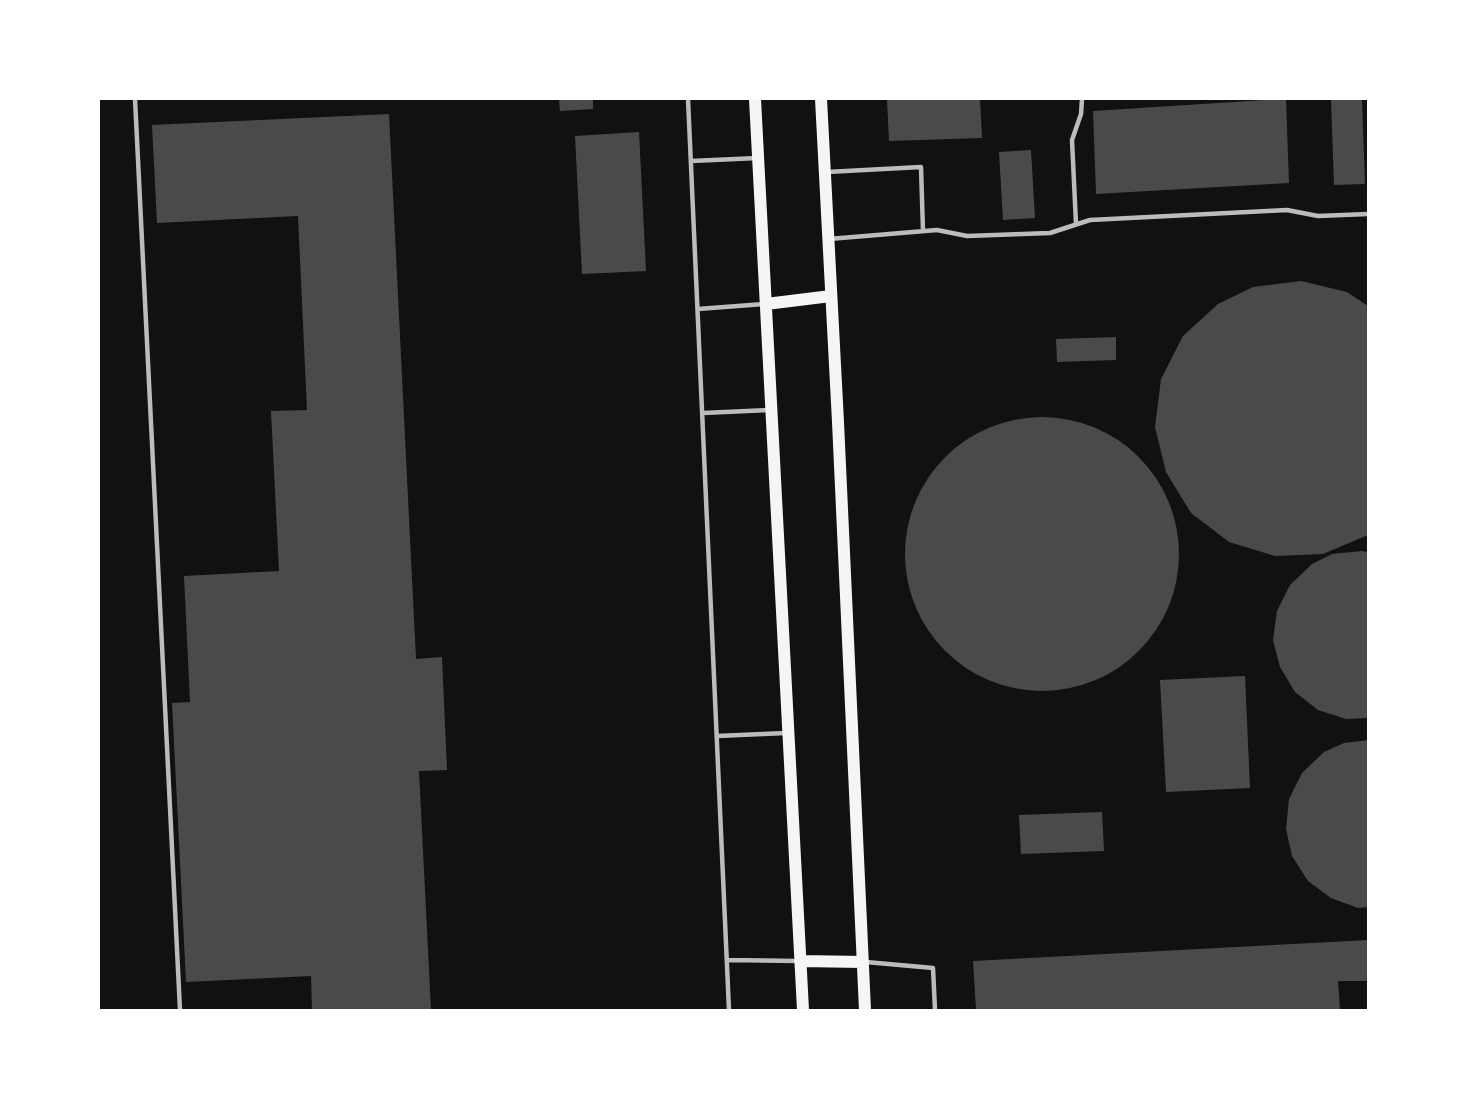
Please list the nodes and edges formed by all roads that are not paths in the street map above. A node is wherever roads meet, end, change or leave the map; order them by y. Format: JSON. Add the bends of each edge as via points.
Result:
{"nodes":[{"id":1,"x":135,"y":99,"type":"edge"},
{"id":2,"x":688,"y":99,"type":"edge"},
{"id":3,"x":755,"y":99,"type":"edge"},
{"id":4,"x":821,"y":99,"type":"edge"},
{"id":5,"x":1082,"y":99,"type":"edge"},
{"id":6,"x":758,"y":158,"type":"junction"},
{"id":7,"x":692,"y":161,"type":"junction"},
{"id":8,"x":825,"y":172,"type":"junction"},
{"id":9,"x":1368,"y":214,"type":"edge"},
{"id":10,"x":1076,"y":224,"type":"junction"},
{"id":11,"x":923,"y":231,"type":"junction"},
{"id":12,"x":828,"y":239,"type":"junction"},
{"id":13,"x":831,"y":296,"type":"junction"},
{"id":14,"x":766,"y":304,"type":"junction"},
{"id":15,"x":698,"y":309,"type":"junction"},
{"id":16,"x":771,"y":410,"type":"junction"},
{"id":17,"x":703,"y":413,"type":"junction"},
{"id":18,"x":789,"y":733,"type":"junction"},
{"id":19,"x":717,"y":736,"type":"junction"},
{"id":20,"x":727,"y":960,"type":"junction"},
{"id":21,"x":800,"y":961,"type":"junction"},
{"id":22,"x":863,"y":962,"type":"junction"},
{"id":23,"x":180,"y":1010,"type":"edge"},
{"id":24,"x":729,"y":1010,"type":"edge"},
{"id":25,"x":802,"y":1010,"type":"edge"},
{"id":26,"x":865,"y":1010,"type":"edge"},
{"id":27,"x":935,"y":1010,"type":"edge"}],
"edges":[{"from":1,"to":23,"type":"lane"},
{"from":2,"to":7,"type":"lane"},
{"from":3,"to":6,"type":"main road"},
{"from":4,"to":8,"type":"main road"},
{"from":5,"to":10,"type":"lane","via":[[1082,114],[1072,140]]},
{"from":6,"to":7,"type":"lane"},
{"from":6,"to":14,"type":"main road"},
{"from":7,"to":15,"type":"lane"},
{"from":8,"to":11,"type":"lane","via":[[921,167]]},
{"from":8,"to":12,"type":"main road"},
{"from":9,"to":10,"type":"lane","via":[[1318,216],[1287,210],[1090,220]]},
{"from":10,"to":11,"type":"lane","via":[[1050,233],[991,236]]},
{"from":11,"to":12,"type":"lane"},
{"from":12,"to":13,"type":"main road"},
{"from":13,"to":14,"type":"main road"},
{"from":13,"to":22,"type":"main road"},
{"from":14,"to":15,"type":"lane"},
{"from":14,"to":16,"type":"main road"},
{"from":15,"to":17,"type":"lane"},
{"from":16,"to":17,"type":"lane"},
{"from":16,"to":18,"type":"main road"},
{"from":17,"to":19,"type":"lane"},
{"from":18,"to":19,"type":"lane"},
{"from":18,"to":21,"type":"main road"},
{"from":19,"to":20,"type":"lane"},
{"from":20,"to":21,"type":"lane"},
{"from":20,"to":24,"type":"lane"},
{"from":21,"to":22,"type":"main road"},
{"from":21,"to":25,"type":"main road"},
{"from":22,"to":26,"type":"main road"},
{"from":22,"to":27,"type":"lane","via":[[933,968]]}]}
